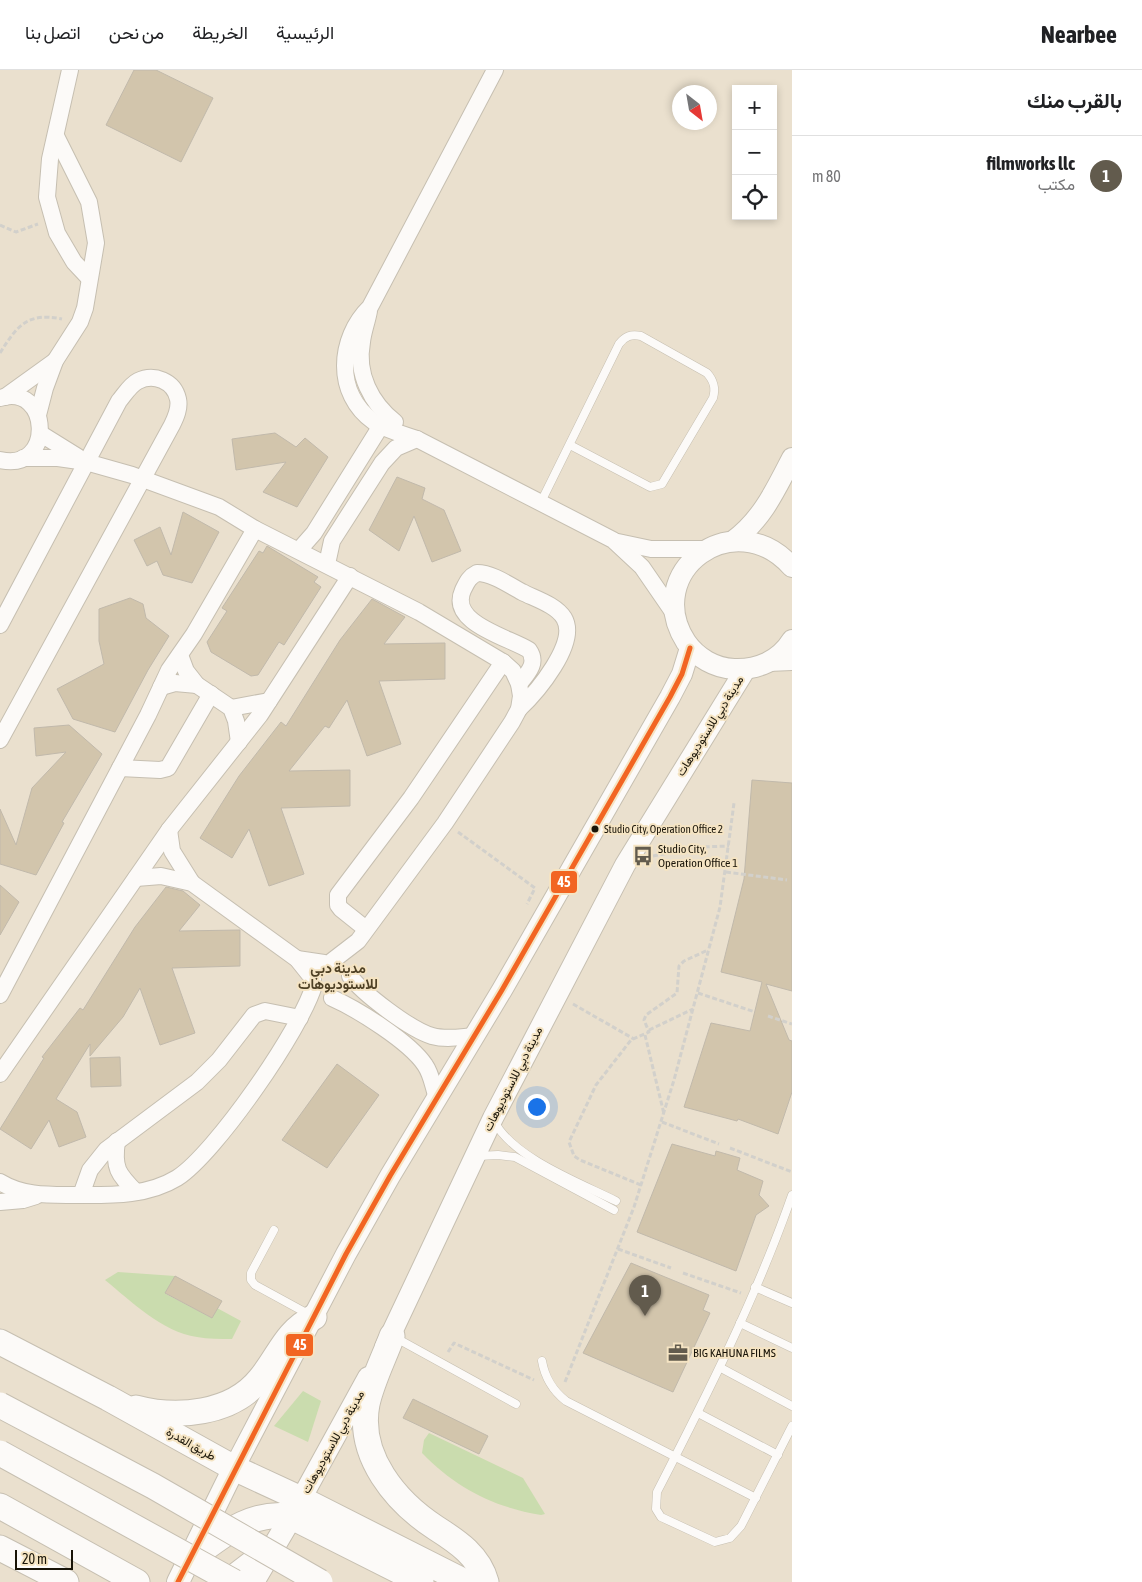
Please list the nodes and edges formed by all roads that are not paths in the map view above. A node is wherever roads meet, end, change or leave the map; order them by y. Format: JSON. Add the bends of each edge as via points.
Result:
{"nodes":[{"id":1,"x":70,"y":70,"type":"edge"},
{"id":2,"x":495,"y":70,"type":"edge"},
{"id":3,"x":56,"y":136,"type":"junction"},
{"id":4,"x":89,"y":278,"type":"junction"},
{"id":5,"x":55,"y":361,"type":"junction"},
{"id":6,"x":2,"y":397,"type":"edge"},
{"id":7,"x":38,"y":415,"type":"junction"},
{"id":8,"x":385,"y":421,"type":"junction"},
{"id":9,"x":41,"y":434,"type":"junction"},
{"id":10,"x":417,"y":439,"type":"junction"},
{"id":11,"x":570,"y":444,"type":"junction"},
{"id":12,"x":792,"y":458,"type":"edge"},
{"id":13,"x":8,"y":462,"type":"edge"},
{"id":14,"x":86,"y":462,"type":"junction"},
{"id":15,"x":350,"y":475,"type":"junction"},
{"id":16,"x":142,"y":478,"type":"junction"},
{"id":17,"x":367,"y":486,"type":"junction"},
{"id":18,"x":541,"y":502,"type":"junction"},
{"id":19,"x":255,"y":529,"type":"junction"},
{"id":20,"x":613,"y":540,"type":"junction"},
{"id":21,"x":733,"y":541,"type":"junction"},
{"id":22,"x":708,"y":549,"type":"junction"},
{"id":23,"x":299,"y":550,"type":"junction"},
{"id":24,"x":327,"y":564,"type":"junction"},
{"id":25,"x":792,"y":567,"type":"edge"},
{"id":26,"x":350,"y":576,"type":"junction"},
{"id":27,"x":675,"y":615,"type":"junction"},
{"id":28,"x":0,"y":625,"type":"edge"},
{"id":29,"x":792,"y":640,"type":"edge"},
{"id":30,"x":690,"y":648,"type":"junction"},
{"id":31,"x":180,"y":655,"type":"junction"},
{"id":32,"x":503,"y":662,"type":"junction"},
{"id":33,"x":792,"y":662,"type":"edge"},
{"id":34,"x":768,"y":663,"type":"junction"},
{"id":35,"x":745,"y":670,"type":"junction"},
{"id":36,"x":519,"y":684,"type":"junction"},
{"id":37,"x":197,"y":685,"type":"junction"},
{"id":38,"x":161,"y":687,"type":"junction"},
{"id":39,"x":211,"y":694,"type":"junction"},
{"id":40,"x":269,"y":701,"type":"junction"},
{"id":41,"x":231,"y":708,"type":"junction"},
{"id":42,"x":519,"y":709,"type":"junction"},
{"id":43,"x":0,"y":740,"type":"edge"},
{"id":44,"x":239,"y":742,"type":"junction"},
{"id":45,"x":120,"y":768,"type":"junction"},
{"id":46,"x":169,"y":830,"type":"junction"},
{"id":47,"x":136,"y":878,"type":"junction"},
{"id":48,"x":192,"y":883,"type":"junction"},
{"id":49,"x":362,"y":935,"type":"junction"},
{"id":50,"x":297,"y":959,"type":"junction"},
{"id":51,"x":328,"y":962,"type":"junction"},
{"id":52,"x":349,"y":973,"type":"junction"},
{"id":53,"x":313,"y":982,"type":"junction"},
{"id":54,"x":0,"y":995,"type":"edge"},
{"id":55,"x":330,"y":998,"type":"junction"},
{"id":56,"x":378,"y":1002,"type":"junction"},
{"id":57,"x":300,"y":1018,"type":"junction"},
{"id":58,"x":368,"y":1019,"type":"junction"},
{"id":59,"x":430,"y":1036,"type":"junction"},
{"id":60,"x":475,"y":1036,"type":"junction"},
{"id":61,"x":418,"y":1057,"type":"junction"},
{"id":62,"x":0,"y":1074,"type":"edge"},
{"id":63,"x":437,"y":1098,"type":"junction"},
{"id":64,"x":492,"y":1118,"type":"junction"},
{"id":65,"x":117,"y":1141,"type":"junction"},
{"id":66,"x":474,"y":1156,"type":"junction"},
{"id":67,"x":0,"y":1182,"type":"edge"},
{"id":68,"x":136,"y":1192,"type":"junction"},
{"id":69,"x":81,"y":1195,"type":"junction"},
{"id":70,"x":792,"y":1195,"type":"edge"},
{"id":71,"x":36,"y":1196,"type":"junction"},
{"id":72,"x":616,"y":1201,"type":"dead end"},
{"id":73,"x":0,"y":1202,"type":"edge"},
{"id":74,"x":614,"y":1210,"type":"dead end"},
{"id":75,"x":274,"y":1230,"type":"dead end"},
{"id":76,"x":755,"y":1287,"type":"junction"},
{"id":77,"x":792,"y":1302,"type":"edge"},
{"id":78,"x":314,"y":1317,"type":"junction"},
{"id":79,"x":740,"y":1323,"type":"junction"},
{"id":80,"x":392,"y":1336,"type":"junction"},
{"id":81,"x":0,"y":1342,"type":"edge"},
{"id":82,"x":792,"y":1348,"type":"edge"},
{"id":83,"x":542,"y":1361,"type":"dead end"},
{"id":84,"x":721,"y":1368,"type":"junction"},
{"id":85,"x":108,"y":1398,"type":"junction"},
{"id":86,"x":516,"y":1404,"type":"dead end"},
{"id":87,"x":0,"y":1405,"type":"edge"},
{"id":88,"x":792,"y":1406,"type":"edge"},
{"id":89,"x":698,"y":1412,"type":"junction"},
{"id":90,"x":792,"y":1426,"type":"edge"},
{"id":91,"x":0,"y":1453,"type":"edge"},
{"id":92,"x":778,"y":1455,"type":"junction"},
{"id":93,"x":675,"y":1458,"type":"junction"},
{"id":94,"x":234,"y":1468,"type":"junction"},
{"id":95,"x":756,"y":1498,"type":"junction"},
{"id":96,"x":0,"y":1506,"type":"edge"},
{"id":97,"x":296,"y":1508,"type":"junction"},
{"id":98,"x":2,"y":1549,"type":"edge"},
{"id":99,"x":271,"y":1549,"type":"junction"},
{"id":100,"x":189,"y":1560,"type":"junction"},
{"id":101,"x":34,"y":1582,"type":"edge"},
{"id":102,"x":66,"y":1582,"type":"edge"},
{"id":103,"x":137,"y":1582,"type":"edge"},
{"id":104,"x":178,"y":1582,"type":"edge"},
{"id":105,"x":228,"y":1582,"type":"edge"},
{"id":106,"x":234,"y":1582,"type":"edge"},
{"id":107,"x":253,"y":1582,"type":"edge"},
{"id":108,"x":320,"y":1582,"type":"edge"},
{"id":109,"x":421,"y":1582,"type":"edge"},
{"id":110,"x":465,"y":1582,"type":"edge"},
{"id":111,"x":486,"y":1582,"type":"edge"}],
"edges":[{"from":1,"to":3,"type":"street"},
{"from":2,"to":8,"type":"street","via":[[370,307],[361,344],[362,368]]},
{"from":3,"to":4,"type":"street","via":[[89,202],[96,243]]},
{"from":3,"to":4,"type":"street","via":[[48,177],[52,218],[67,250]]},
{"from":4,"to":5,"type":"street","via":[[80,322]]},
{"from":5,"to":6,"type":"street"},
{"from":5,"to":7,"type":"street"},
{"from":6,"to":7,"type":"street","via":[[25,401]]},
{"from":7,"to":9,"type":"street"},
{"from":8,"to":10,"type":"street"},
{"from":8,"to":15,"type":"street"},
{"from":9,"to":13,"type":"street","via":[[31,452]]},
{"from":9,"to":14,"type":"street"},
{"from":10,"to":17,"type":"street","via":[[388,455]]},
{"from":10,"to":18,"type":"street"},
{"from":11,"to":11,"type":"lane","via":[[650,486],[662,484],[713,398],[712,378],[641,336],[628,336],[619,344]]},
{"from":11,"to":18,"type":"lane"},
{"from":12,"to":21,"type":"street","via":[[758,517]]},
{"from":13,"to":14,"type":"street","via":[[58,458]]},
{"from":14,"to":16,"type":"street"},
{"from":14,"to":16,"type":"street","via":[[128,388],[141,380],[157,378],[174,390],[178,411]]},
{"from":14,"to":28,"type":"street"},
{"from":15,"to":17,"type":"street"},
{"from":15,"to":23,"type":"street","via":[[314,533]]},
{"from":16,"to":19,"type":"street","via":[[219,507]]},
{"from":16,"to":43,"type":"street"},
{"from":17,"to":24,"type":"street","via":[[332,541]]},
{"from":18,"to":20,"type":"street"},
{"from":19,"to":23,"type":"street"},
{"from":19,"to":31,"type":"street"},
{"from":20,"to":22,"type":"street","via":[[651,549]]},
{"from":20,"to":27,"type":"street","via":[[642,566]]},
{"from":21,"to":22,"type":"street"},
{"from":21,"to":25,"type":"street","via":[[750,541],[766,546]]},
{"from":22,"to":27,"type":"street","via":[[692,560],[681,577],[675,596]]},
{"from":23,"to":24,"type":"street"},
{"from":24,"to":26,"type":"street"},
{"from":26,"to":32,"type":"street","via":[[452,630]]},
{"from":26,"to":40,"type":"street"},
{"from":27,"to":30,"type":"street"},
{"from":29,"to":34,"type":"street","via":[[787,649]]},
{"from":30,"to":35,"type":"street","via":[[718,666]]},
{"from":30,"to":60,"type":"street","via":[[670,697]]},
{"from":31,"to":37,"type":"street","via":[[186,671]]},
{"from":31,"to":38,"type":"street"},
{"from":32,"to":36,"type":"street","via":[[513,671]]},
{"from":32,"to":49,"type":"street","via":[[411,798],[338,895],[338,905]]},
{"from":33,"to":34,"type":"street"},
{"from":34,"to":35,"type":"street"},
{"from":35,"to":64,"type":"street","name":"مدينة دبي للاستوديوهات","via":[[626,865]]},
{"from":36,"to":42,"type":"street"},
{"from":36,"to":42,"type":"street","via":[[532,667],[529,650],[474,622],[462,612],[460,596],[468,580],[477,573],[489,575],[548,605],[564,618],[568,628],[567,638],[553,668]]},
{"from":37,"to":38,"type":"street","via":[[175,683]]},
{"from":37,"to":39,"type":"street"},
{"from":38,"to":45,"type":"street"},
{"from":39,"to":41,"type":"street"},
{"from":39,"to":45,"type":"street","via":[[168,768]]},
{"from":40,"to":41,"type":"street"},
{"from":40,"to":44,"type":"street"},
{"from":41,"to":44,"type":"street"},
{"from":42,"to":49,"type":"street","via":[[446,823]]},
{"from":44,"to":46,"type":"street"},
{"from":45,"to":54,"type":"street"},
{"from":46,"to":47,"type":"street"},
{"from":46,"to":48,"type":"street","via":[[172,851]]},
{"from":47,"to":48,"type":"street","via":[[162,876]]},
{"from":47,"to":62,"type":"street"},
{"from":48,"to":50,"type":"street"},
{"from":49,"to":51,"type":"street","via":[[346,952]]},
{"from":49,"to":52,"type":"street"},
{"from":50,"to":51,"type":"street"},
{"from":50,"to":53,"type":"street"},
{"from":51,"to":52,"type":"street","via":[[343,965]]},
{"from":51,"to":53,"type":"street","via":[[318,967]]},
{"from":52,"to":55,"type":"street","via":[[348,988],[344,994]]},
{"from":52,"to":56,"type":"street","via":[[362,991]]},
{"from":53,"to":55,"type":"street","via":[[319,994]]},
{"from":53,"to":57,"type":"street"},
{"from":55,"to":57,"type":"street"},
{"from":55,"to":58,"type":"street"},
{"from":56,"to":58,"type":"street"},
{"from":56,"to":59,"type":"street"},
{"from":57,"to":65,"type":"street","via":[[265,1011],[254,1015],[219,1060],[197,1082]]},
{"from":57,"to":68,"type":"street","via":[[256,1086],[194,1165],[177,1178]]},
{"from":58,"to":61,"type":"street"},
{"from":59,"to":60,"type":"street"},
{"from":59,"to":61,"type":"street"},
{"from":60,"to":63,"type":"street"},
{"from":61,"to":63,"type":"street","via":[[428,1072]]},
{"from":63,"to":78,"type":"street","via":[[346,1254]]},
{"from":64,"to":66,"type":"street","name":"مدينة دبي للاستوديوهات"},
{"from":64,"to":72,"type":"lane","via":[[513,1145]]},
{"from":65,"to":68,"type":"street","via":[[117,1170]]},
{"from":65,"to":69,"type":"street","via":[[90,1170]]},
{"from":66,"to":74,"type":"lane","via":[[515,1158]]},
{"from":66,"to":80,"type":"street","name":"مدينة دبي للاستوديوهات"},
{"from":67,"to":71,"type":"street"},
{"from":68,"to":69,"type":"street"},
{"from":69,"to":71,"type":"street"},
{"from":70,"to":76,"type":"lane"},
{"from":71,"to":73,"type":"street"},
{"from":75,"to":78,"type":"lane","via":[[251,1273],[251,1280]]},
{"from":76,"to":77,"type":"lane"},
{"from":76,"to":79,"type":"lane"},
{"from":78,"to":85,"type":"main road","via":[[288,1336],[260,1380],[228,1404],[174,1412],[140,1409]]},
{"from":78,"to":94,"type":"street"},
{"from":79,"to":82,"type":"lane"},
{"from":79,"to":84,"type":"lane"},
{"from":80,"to":86,"type":"lane"},
{"from":80,"to":97,"type":"street","name":"مدينة دبي للاستوديوهات"},
{"from":80,"to":111,"type":"main road","via":[[368,1403],[366,1431],[373,1456],[398,1496],[419,1517],[468,1552],[481,1566]]},
{"from":81,"to":85,"type":"main road","name":"طريق القدرة"},
{"from":83,"to":93,"type":"lane","via":[[547,1380],[560,1396]]},
{"from":84,"to":88,"type":"lane"},
{"from":84,"to":89,"type":"lane"},
{"from":85,"to":94,"type":"main road","name":"طريق القدرة"},
{"from":87,"to":108,"type":"main road","bridge":true,"via":[[153,1486]]},
{"from":89,"to":92,"type":"lane"},
{"from":89,"to":93,"type":"lane"},
{"from":90,"to":92,"type":"lane"},
{"from":91,"to":106,"type":"main road","bridge":true},
{"from":92,"to":95,"type":"lane"},
{"from":93,"to":95,"type":"lane"},
{"from":93,"to":95,"type":"lane","via":[[655,1501],[656,1509],[668,1522],[715,1542],[723,1542],[736,1534]]},
{"from":94,"to":97,"type":"main road","name":"طريق القدرة"},
{"from":94,"to":100,"type":"main road"},
{"from":96,"to":103,"type":"main road"},
{"from":97,"to":99,"type":"main road"},
{"from":97,"to":100,"type":"main road","via":[[248,1520]]},
{"from":97,"to":109,"type":"main road"},
{"from":97,"to":110,"type":"main road","name":"طريق القدرة"},
{"from":98,"to":101,"type":"main road"},
{"from":98,"to":102,"type":"main road"},
{"from":99,"to":105,"type":"main road"},
{"from":99,"to":107,"type":"main road"},
{"from":100,"to":104,"type":"main road"}]}
